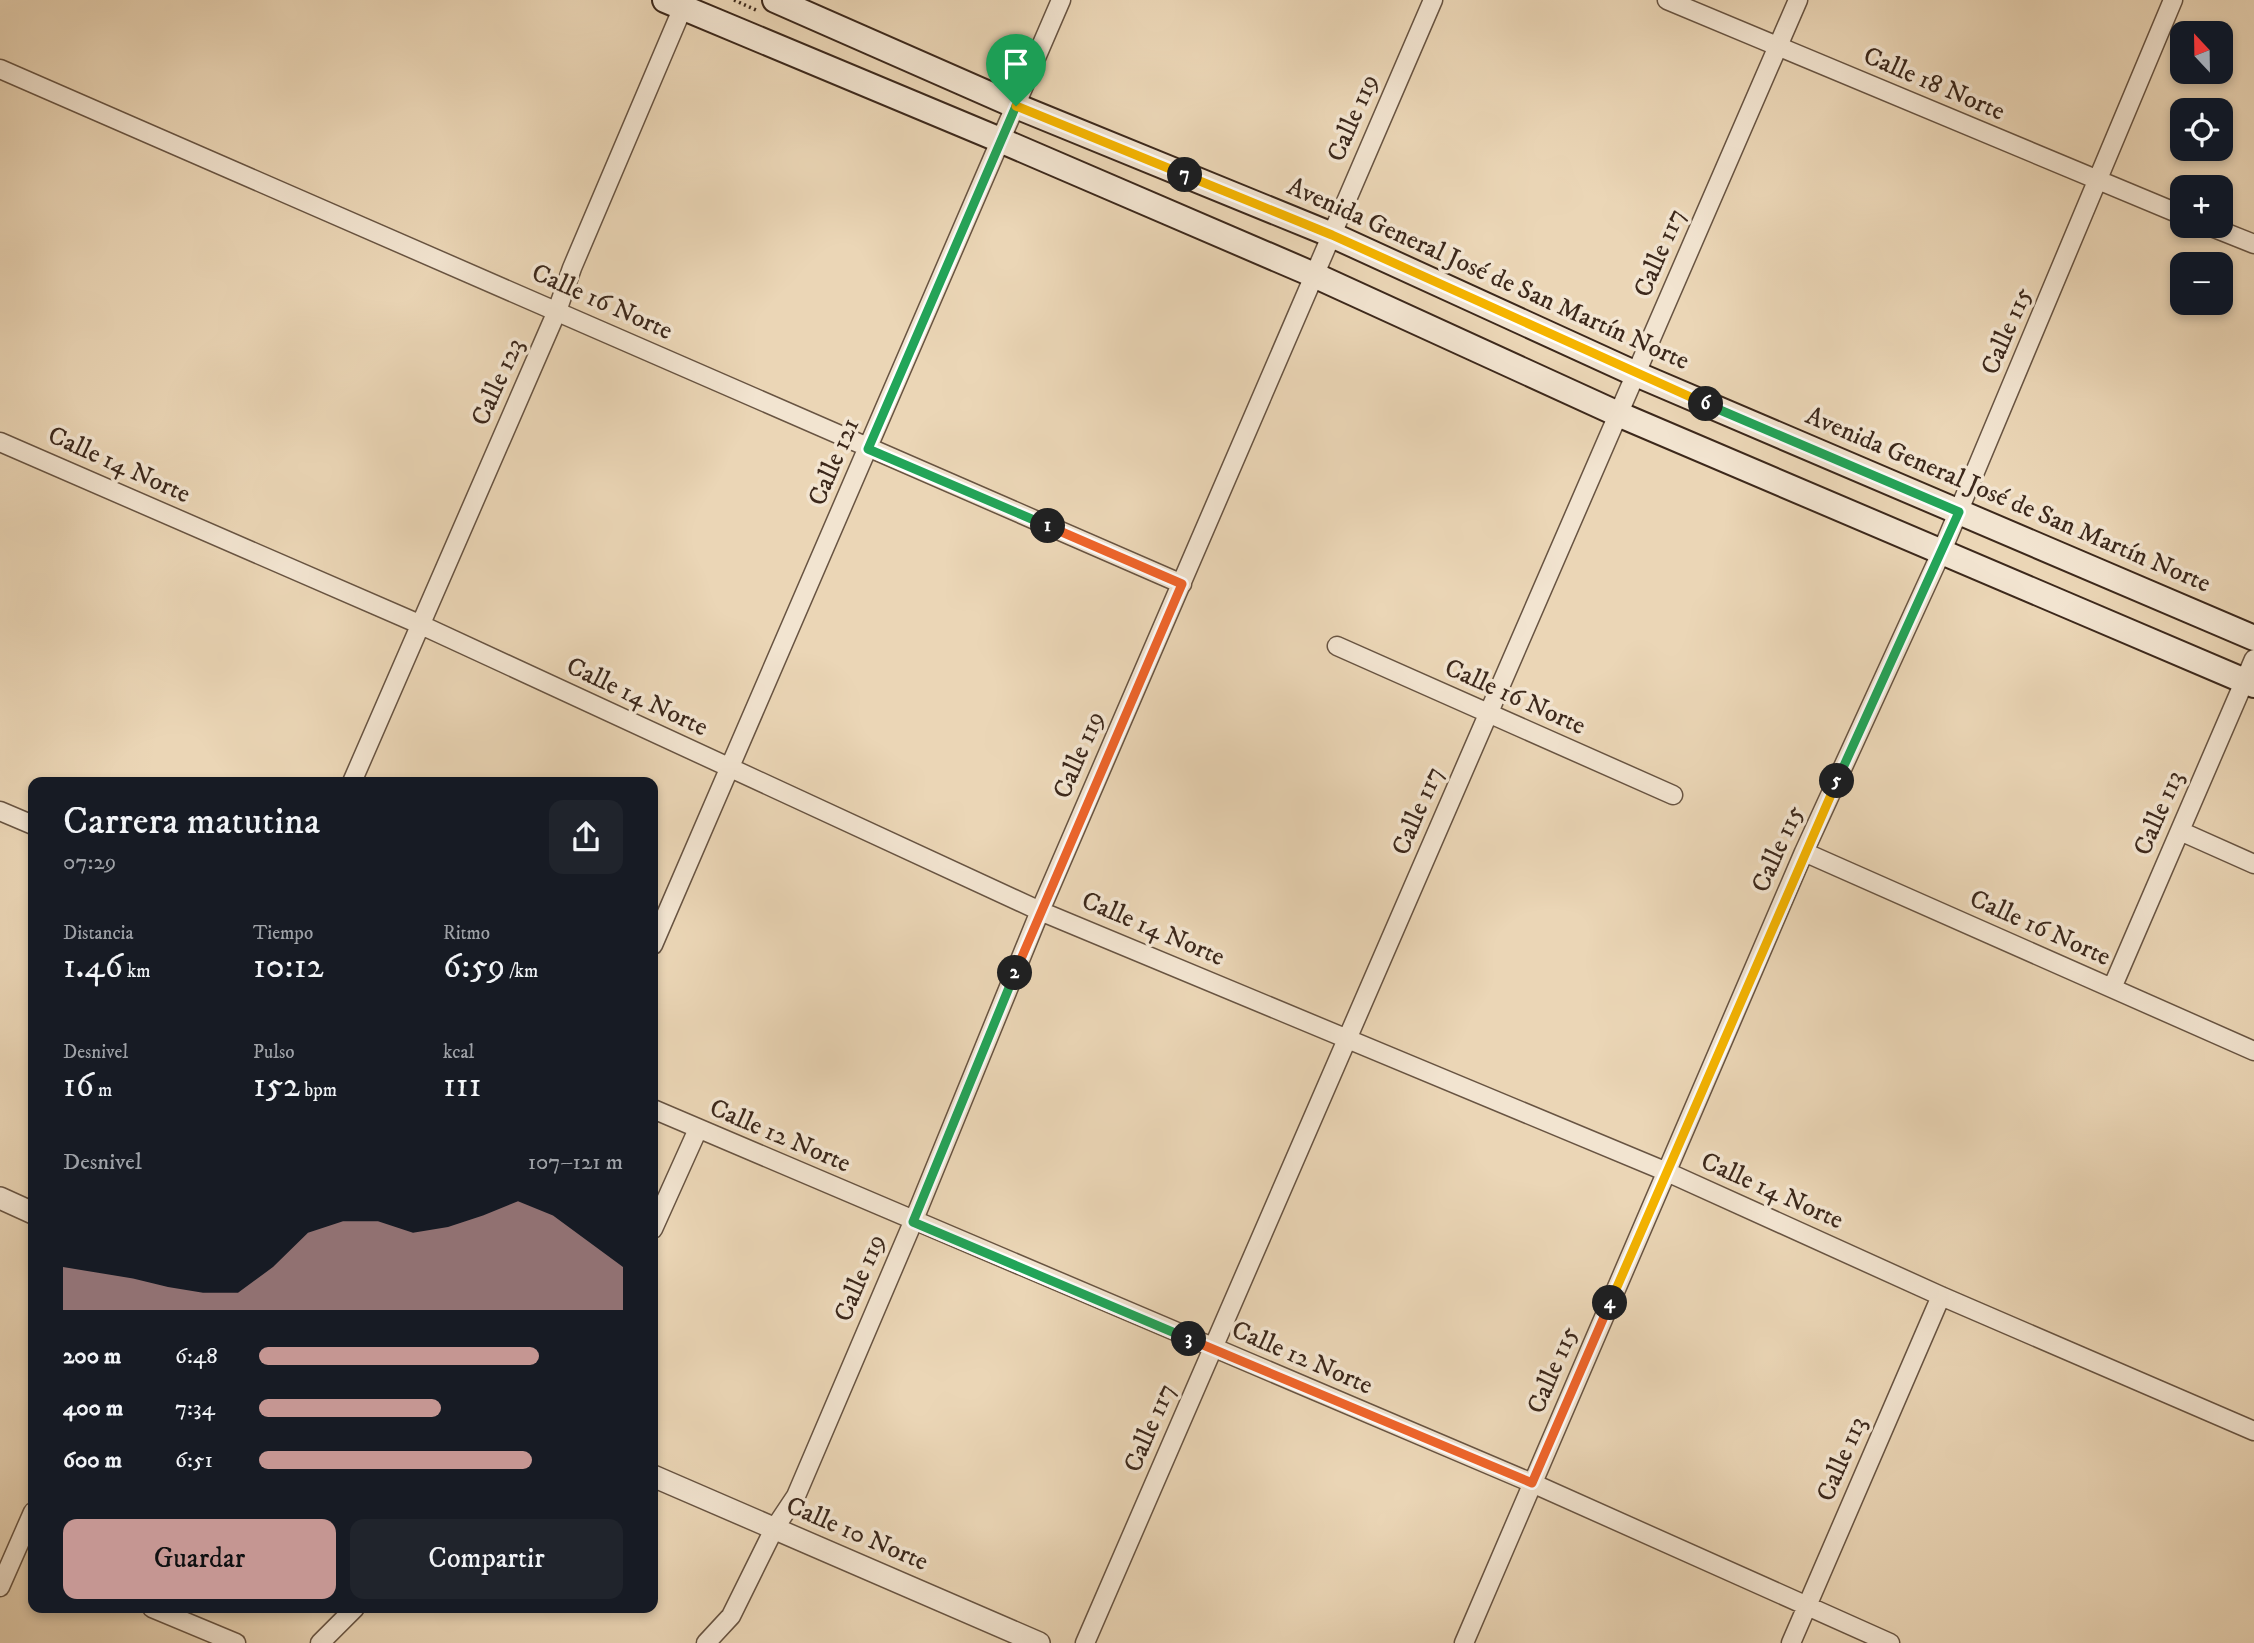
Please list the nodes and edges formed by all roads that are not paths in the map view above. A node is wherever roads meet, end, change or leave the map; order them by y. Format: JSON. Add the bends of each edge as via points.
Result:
{"nodes":[{"id":1,"x":775,"y":0,"type":"edge"},
{"id":2,"x":1061,"y":0,"type":"edge"},
{"id":3,"x":1433,"y":0,"type":"edge"},
{"id":4,"x":1667,"y":0,"type":"edge"},
{"id":5,"x":1798,"y":0,"type":"edge"},
{"id":6,"x":2174,"y":0,"type":"edge"},
{"id":7,"x":678,"y":3,"type":"edge"},
{"id":8,"x":1777,"y":48,"type":"junction"},
{"id":9,"x":0,"y":69,"type":"edge"},
{"id":10,"x":1016,"y":106,"type":"junction"},
{"id":11,"x":1000,"y":140,"type":"junction"},
{"id":12,"x":2098,"y":181,"type":"junction"},
{"id":13,"x":2170,"y":210,"type":"edge"},
{"id":14,"x":1332,"y":235,"type":"junction"},
{"id":15,"x":2233,"y":236,"type":"edge"},
{"id":16,"x":2254,"y":244,"type":"edge"},
{"id":17,"x":1314,"y":275,"type":"junction"},
{"id":18,"x":557,"y":311,"type":"junction"},
{"id":19,"x":1636,"y":374,"type":"junction"},
{"id":20,"x":1618,"y":414,"type":"junction"},
{"id":21,"x":0,"y":442,"type":"edge"},
{"id":22,"x":868,"y":449,"type":"junction"},
{"id":23,"x":1959,"y":512,"type":"junction"},
{"id":24,"x":1941,"y":553,"type":"junction"},
{"id":25,"x":1182,"y":584,"type":"junction"},
{"id":26,"x":419,"y":624,"type":"junction"},
{"id":27,"x":2254,"y":638,"type":"edge"},
{"id":28,"x":1338,"y":646,"type":"dead end"},
{"id":29,"x":2251,"y":675,"type":"edge"},
{"id":30,"x":1488,"y":714,"type":"junction"},
{"id":31,"x":730,"y":768,"type":"junction"},
{"id":32,"x":354,"y":777,"type":"edge"},
{"id":33,"x":1673,"y":795,"type":"dead end"},
{"id":34,"x":0,"y":811,"type":"edge"},
{"id":35,"x":28,"y":823,"type":"edge"},
{"id":36,"x":2180,"y":831,"type":"junction"},
{"id":37,"x":1804,"y":852,"type":"junction"},
{"id":38,"x":2254,"y":863,"type":"edge"},
{"id":39,"x":1040,"y":911,"type":"junction"},
{"id":40,"x":658,"y":934,"type":"edge"},
{"id":41,"x":2112,"y":988,"type":"junction"},
{"id":42,"x":1347,"y":1040,"type":"junction"},
{"id":43,"x":2254,"y":1051,"type":"edge"},
{"id":44,"x":658,"y":1111,"type":"edge"},
{"id":45,"x":698,"y":1129,"type":"junction"},
{"id":46,"x":1667,"y":1172,"type":"junction"},
{"id":47,"x":0,"y":1198,"type":"edge"},
{"id":48,"x":28,"y":1211,"type":"edge"},
{"id":49,"x":658,"y":1218,"type":"edge"},
{"id":50,"x":913,"y":1222,"type":"junction"},
{"id":51,"x":1941,"y":1296,"type":"junction"},
{"id":52,"x":1213,"y":1349,"type":"junction"},
{"id":53,"x":2254,"y":1431,"type":"edge"},
{"id":54,"x":658,"y":1478,"type":"edge"},
{"id":55,"x":1532,"y":1483,"type":"junction"},
{"id":56,"x":28,"y":1524,"type":"edge"},
{"id":57,"x":774,"y":1529,"type":"junction"},
{"id":58,"x":16,"y":1552,"type":"junction"},
{"id":59,"x":28,"y":1557,"type":"edge"},
{"id":60,"x":0,"y":1587,"type":"edge"},
{"id":61,"x":1807,"y":1606,"type":"junction"},
{"id":62,"x":164,"y":1613,"type":"edge"},
{"id":63,"x":350,"y":1613,"type":"edge"},
{"id":64,"x":236,"y":1643,"type":"edge"},
{"id":65,"x":320,"y":1643,"type":"edge"},
{"id":66,"x":706,"y":1643,"type":"edge"},
{"id":67,"x":1039,"y":1643,"type":"edge"},
{"id":68,"x":1085,"y":1643,"type":"edge"},
{"id":69,"x":1464,"y":1643,"type":"edge"},
{"id":70,"x":1791,"y":1643,"type":"edge"},
{"id":71,"x":1890,"y":1643,"type":"edge"}],
"edges":[{"from":1,"to":10,"type":"main road","name":"Avenida General José de San Martín Norte"},
{"from":2,"to":10,"type":"street","name":"Calle 121"},
{"from":3,"to":14,"type":"street","name":"Calle 119"},
{"from":4,"to":8,"type":"street","name":"Calle 18 Norte"},
{"from":5,"to":8,"type":"street","name":"Calle 117"},
{"from":6,"to":12,"type":"street","name":"Calle 115"},
{"from":7,"to":11,"type":"main road"},
{"from":7,"to":18,"type":"street","name":"Calle 123"},
{"from":8,"to":12,"type":"street","name":"Calle 18 Norte"},
{"from":8,"to":19,"type":"street","name":"Calle 117"},
{"from":9,"to":18,"type":"street","name":"Calle 16 Norte"},
{"from":10,"to":11,"type":"street","name":"Calle 121"},
{"from":10,"to":14,"type":"main road","name":"Avenida General José de San Martín Norte"},
{"from":11,"to":17,"type":"main road"},
{"from":11,"to":22,"type":"street","name":"Calle 121"},
{"from":12,"to":13,"type":"street","name":"Calle 18 Norte"},
{"from":12,"to":23,"type":"street","name":"Calle 115"},
{"from":14,"to":17,"type":"street","name":"Calle 119"},
{"from":14,"to":19,"type":"main road","name":"Avenida General José de San Martín Norte"},
{"from":15,"to":16,"type":"street"},
{"from":17,"to":20,"type":"main road"},
{"from":17,"to":25,"type":"street","name":"Calle 119"},
{"from":18,"to":22,"type":"street","name":"Calle 16 Norte"},
{"from":18,"to":26,"type":"street","name":"Calle 123"},
{"from":19,"to":20,"type":"street","name":"Calle 117"},
{"from":19,"to":23,"type":"main road","name":"Avenida General José de San Martín Norte"},
{"from":20,"to":24,"type":"main road"},
{"from":20,"to":30,"type":"street","name":"Calle 117"},
{"from":21,"to":26,"type":"street","name":"Calle 14 Norte"},
{"from":22,"to":25,"type":"street","name":"Calle 16 Norte"},
{"from":22,"to":31,"type":"street","name":"Calle 121"},
{"from":23,"to":24,"type":"street","name":"Calle 115"},
{"from":23,"to":27,"type":"main road","name":"Avenida General José de San Martín Norte"},
{"from":24,"to":29,"type":"main road"},
{"from":24,"to":37,"type":"street","name":"Calle 115"},
{"from":25,"to":39,"type":"street","name":"Calle 119"},
{"from":26,"to":31,"type":"street","name":"Calle 14 Norte"},
{"from":26,"to":32,"type":"street","name":"Calle 123"},
{"from":28,"to":30,"type":"street","name":"Calle 16 Norte"},
{"from":29,"to":36,"type":"street","name":"Calle 113"},
{"from":30,"to":33,"type":"street","name":"Calle 16 Norte"},
{"from":30,"to":42,"type":"street","name":"Calle 117"},
{"from":31,"to":39,"type":"street","name":"Calle 14 Norte"},
{"from":31,"to":40,"type":"street","name":"Calle 121"},
{"from":34,"to":35,"type":"street"},
{"from":36,"to":38,"type":"street"},
{"from":36,"to":41,"type":"street","name":"Calle 113"},
{"from":37,"to":41,"type":"street","name":"Calle 16 Norte"},
{"from":37,"to":46,"type":"street","name":"Calle 115"},
{"from":39,"to":42,"type":"street","name":"Calle 14 Norte"},
{"from":39,"to":50,"type":"street","name":"Calle 119"},
{"from":41,"to":43,"type":"street","name":"Calle 16 Norte"},
{"from":42,"to":46,"type":"street","name":"Calle 14 Norte"},
{"from":42,"to":52,"type":"street","name":"Calle 117"},
{"from":44,"to":45,"type":"street","name":"Calle 12 Norte"},
{"from":45,"to":49,"type":"street"},
{"from":45,"to":50,"type":"street","name":"Calle 12 Norte"},
{"from":46,"to":51,"type":"street","name":"Calle 14 Norte"},
{"from":46,"to":55,"type":"street","name":"Calle 115"},
{"from":47,"to":48,"type":"street"},
{"from":50,"to":52,"type":"street","name":"Calle 12 Norte"},
{"from":50,"to":57,"type":"street","name":"Calle 119","via":[[796,1496]]},
{"from":51,"to":53,"type":"street","name":"Calle 14 Norte"},
{"from":51,"to":61,"type":"street","name":"Calle 113"},
{"from":52,"to":55,"type":"street","name":"Calle 12 Norte"},
{"from":52,"to":68,"type":"street","name":"Calle 117"},
{"from":54,"to":57,"type":"street","name":"Calle 10 Norte"},
{"from":55,"to":61,"type":"street","name":"Calle 12 Norte"},
{"from":55,"to":69,"type":"street","name":"Calle 115"},
{"from":56,"to":58,"type":"street"},
{"from":57,"to":66,"type":"street","name":"Calle 119","via":[[731,1616]]},
{"from":57,"to":67,"type":"street","name":"Calle 10 Norte"},
{"from":58,"to":59,"type":"street"},
{"from":58,"to":60,"type":"street"},
{"from":61,"to":70,"type":"street","name":"Calle 113"},
{"from":61,"to":71,"type":"street","name":"Calle 12 Norte"},
{"from":62,"to":64,"type":"street"},
{"from":63,"to":65,"type":"street"}]}
